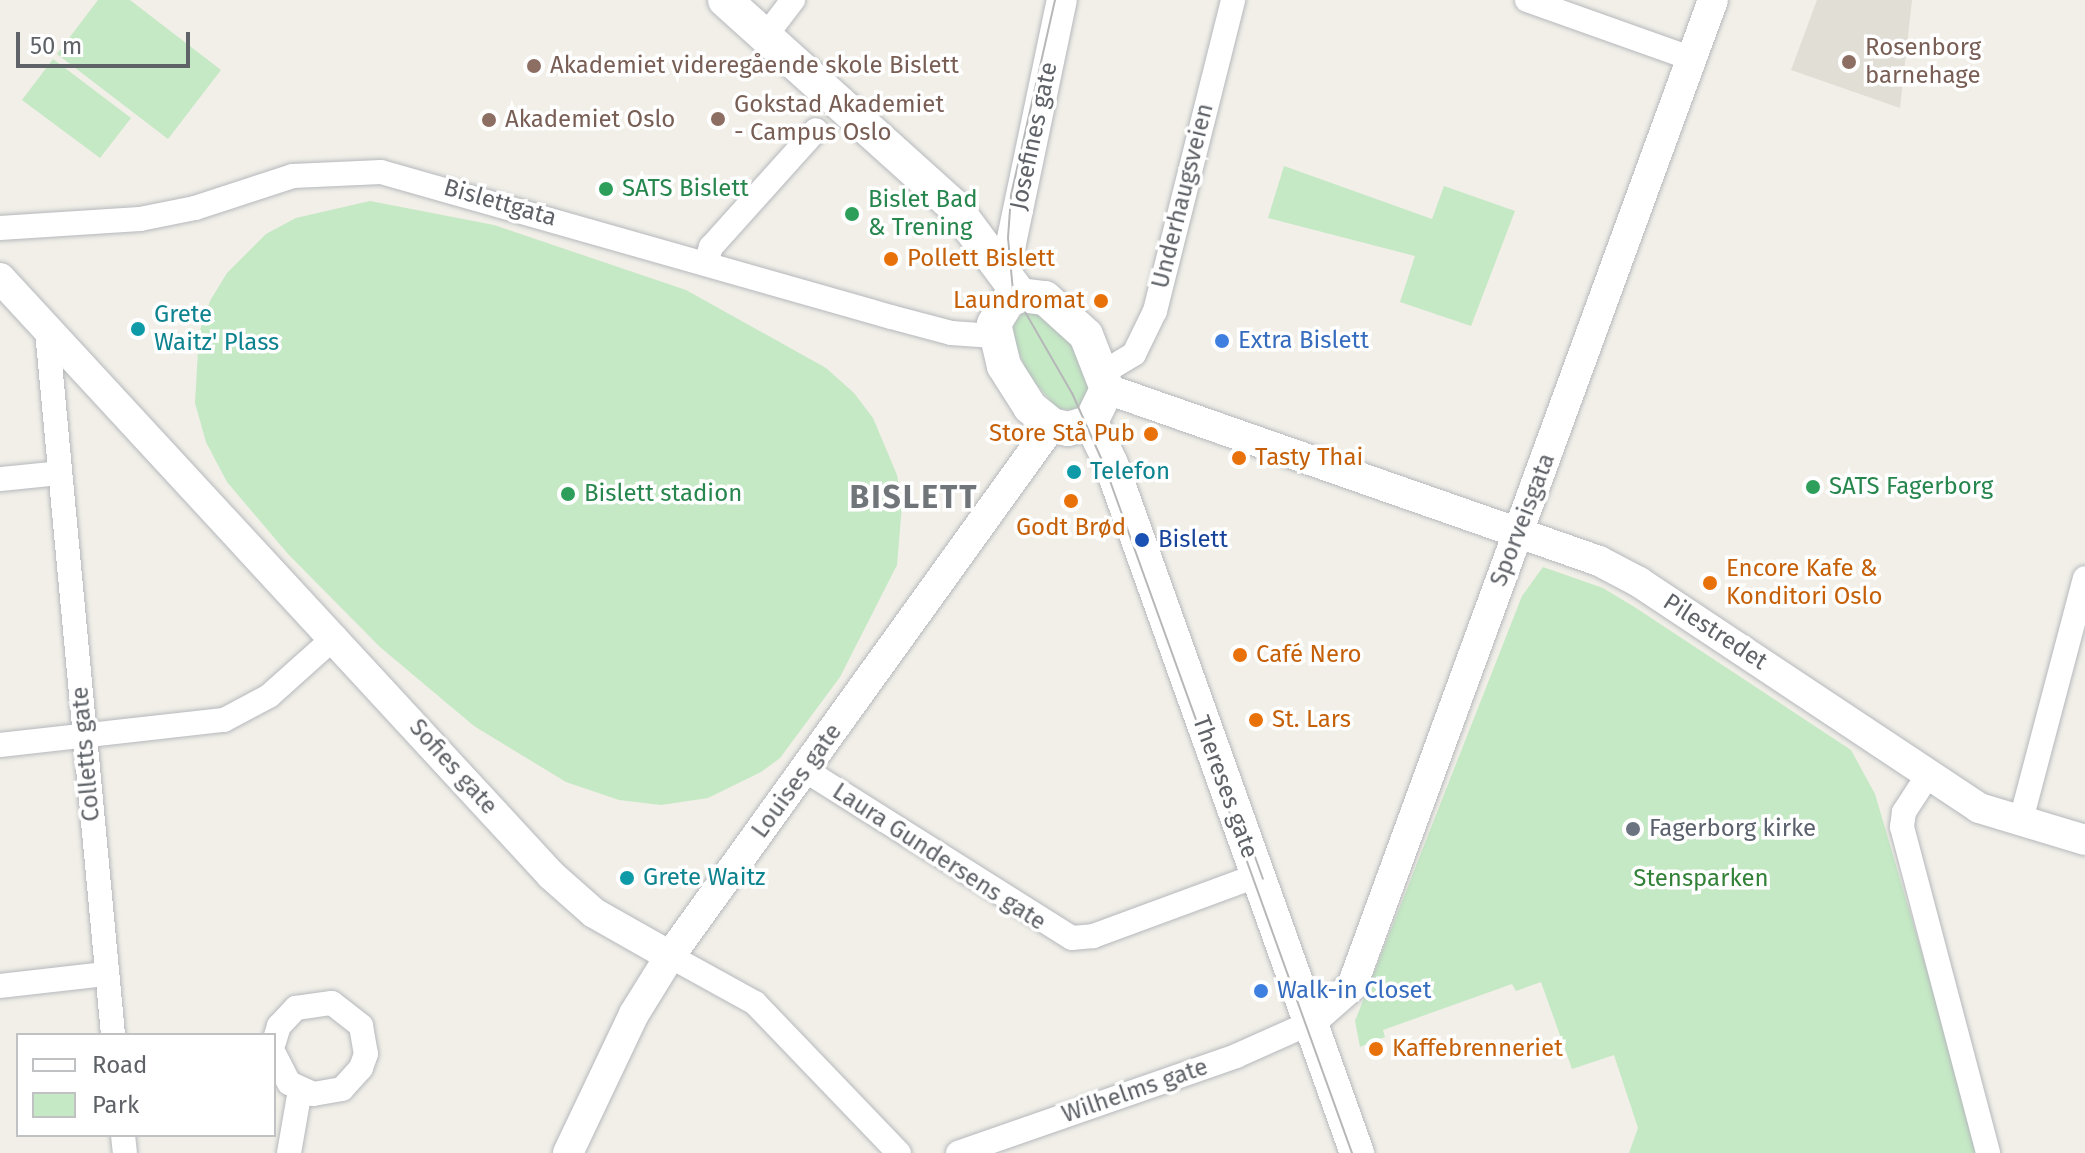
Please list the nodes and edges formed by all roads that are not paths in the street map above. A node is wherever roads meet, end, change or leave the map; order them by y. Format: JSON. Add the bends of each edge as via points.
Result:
{"nodes":[{"id":1,"x":725,"y":0,"type":"edge"},
{"id":2,"x":793,"y":0,"type":"edge"},
{"id":3,"x":1062,"y":0,"type":"edge"},
{"id":4,"x":1233,"y":0,"type":"edge"},
{"id":5,"x":1527,"y":0,"type":"edge"},
{"id":6,"x":1713,"y":0,"type":"edge"},
{"id":7,"x":767,"y":34,"type":"junction"},
{"id":8,"x":1690,"y":58,"type":"junction"},
{"id":9,"x":816,"y":130,"type":"dead end"},
{"id":10,"x":0,"y":228,"type":"edge"},
{"id":11,"x":706,"y":263,"type":"junction"},
{"id":12,"x":0,"y":278,"type":"edge"},
{"id":13,"x":1013,"y":284,"type":"junction"},
{"id":14,"x":47,"y":331,"type":"junction"},
{"id":15,"x":994,"y":336,"type":"junction"},
{"id":16,"x":1106,"y":381,"type":"junction"},
{"id":17,"x":1091,"y":422,"type":"junction"},
{"id":18,"x":1052,"y":425,"type":"junction"},
{"id":19,"x":60,"y":473,"type":"junction"},
{"id":20,"x":0,"y":479,"type":"edge"},
{"id":21,"x":1519,"y":532,"type":"junction"},
{"id":22,"x":2085,"y":578,"type":"edge"},
{"id":23,"x":335,"y":637,"type":"junction"},
{"id":24,"x":84,"y":738,"type":"junction"},
{"id":25,"x":0,"y":745,"type":"edge"},
{"id":26,"x":805,"y":770,"type":"junction"},
{"id":27,"x":1930,"y":772,"type":"junction"},
{"id":28,"x":2021,"y":820,"type":"junction"},
{"id":29,"x":2085,"y":840,"type":"edge"},
{"id":30,"x":1256,"y":876,"type":"junction"},
{"id":31,"x":670,"y":956,"type":"junction"},
{"id":32,"x":106,"y":974,"type":"junction"},
{"id":33,"x":0,"y":986,"type":"edge"},
{"id":34,"x":1310,"y":1023,"type":"junction"},
{"id":35,"x":113,"y":1033,"type":"edge"},
{"id":36,"x":276,"y":1038,"type":"edge"},
{"id":37,"x":276,"y":1060,"type":"edge"},
{"id":38,"x":300,"y":1090,"type":"junction"},
{"id":39,"x":289,"y":1153,"type":"edge"},
{"id":40,"x":568,"y":1153,"type":"edge"},
{"id":41,"x":899,"y":1153,"type":"edge"},
{"id":42,"x":958,"y":1153,"type":"edge"},
{"id":43,"x":1357,"y":1153,"type":"edge"},
{"id":44,"x":1988,"y":1153,"type":"edge"}],
"edges":[{"from":1,"to":7,"type":"main road"},
{"from":2,"to":7,"type":"street"},
{"from":3,"to":13,"type":"street","name":"Josefines gate"},
{"from":4,"to":16,"type":"street","name":"Underhaugsveien","via":[[1155,311],[1134,354]]},
{"from":5,"to":8,"type":"street"},
{"from":6,"to":8,"type":"street","name":"Sporveisgata"},
{"from":7,"to":13,"type":"main road","via":[[953,205]]},
{"from":8,"to":21,"type":"street","name":"Sporveisgata"},
{"from":9,"to":11,"type":"street","via":[[711,247]]},
{"from":10,"to":11,"type":"street","name":"Bislettgata","via":[[167,215],[293,176],[354,169],[408,176]]},
{"from":11,"to":15,"type":"street","name":"Bislettgata","via":[[951,333]]},
{"from":12,"to":14,"type":"street","name":"Sofies gate"},
{"from":13,"to":15,"type":"main road"},
{"from":13,"to":16,"type":"main road","via":[[1061,308],[1086,335]]},
{"from":14,"to":19,"type":"street","name":"Colletts gate"},
{"from":14,"to":23,"type":"street","name":"Sofies gate"},
{"from":15,"to":18,"type":"main road","via":[[1020,393]]},
{"from":16,"to":17,"type":"main road"},
{"from":16,"to":21,"type":"street","name":"Pilestredet"},
{"from":17,"to":18,"type":"main road","via":[[1068,429]]},
{"from":17,"to":30,"type":"main road","name":"Thereses gate","via":[[1111,464]]},
{"from":18,"to":26,"type":"street","name":"Louises gate"},
{"from":19,"to":20,"type":"street"},
{"from":19,"to":24,"type":"street","name":"Colletts gate"},
{"from":21,"to":27,"type":"street","name":"Pilestredet","via":[[1639,582]]},
{"from":21,"to":34,"type":"street","name":"Sporveisgata","via":[[1352,986]]},
{"from":22,"to":28,"type":"street"},
{"from":23,"to":24,"type":"street","via":[[269,696],[224,720]]},
{"from":23,"to":31,"type":"street","name":"Sofies gate","via":[[566,889],[594,913]]},
{"from":24,"to":25,"type":"street"},
{"from":24,"to":32,"type":"street","name":"Colletts gate"},
{"from":26,"to":30,"type":"street","name":"Laura Gundersens gate","via":[[1072,938],[1093,936]]},
{"from":26,"to":31,"type":"street","name":"Louises gate"},
{"from":27,"to":28,"type":"street","name":"Pilestredet","via":[[1979,808]]},
{"from":27,"to":44,"type":"street","via":[[1904,812],[1902,827]]},
{"from":28,"to":29,"type":"street","name":"Pilestredet"},
{"from":30,"to":34,"type":"main road","name":"Thereses gate"},
{"from":31,"to":40,"type":"street","name":"Louises gate","via":[[634,1014]]},
{"from":31,"to":41,"type":"street","name":"Sofies gate","via":[[755,1003]]},
{"from":32,"to":33,"type":"street"},
{"from":32,"to":35,"type":"street","name":"Colletts gate"},
{"from":34,"to":42,"type":"street","name":"Wilhelms gate","via":[[1236,1056]]},
{"from":34,"to":43,"type":"main road","name":"Thereses gate"},
{"from":36,"to":38,"type":"street","via":[[286,1016],[307,1003],[332,1003],[361,1026],[366,1054],[353,1080],[328,1093]]},
{"from":37,"to":38,"type":"street","via":[[281,1074]]},
{"from":38,"to":39,"type":"street"}]}
